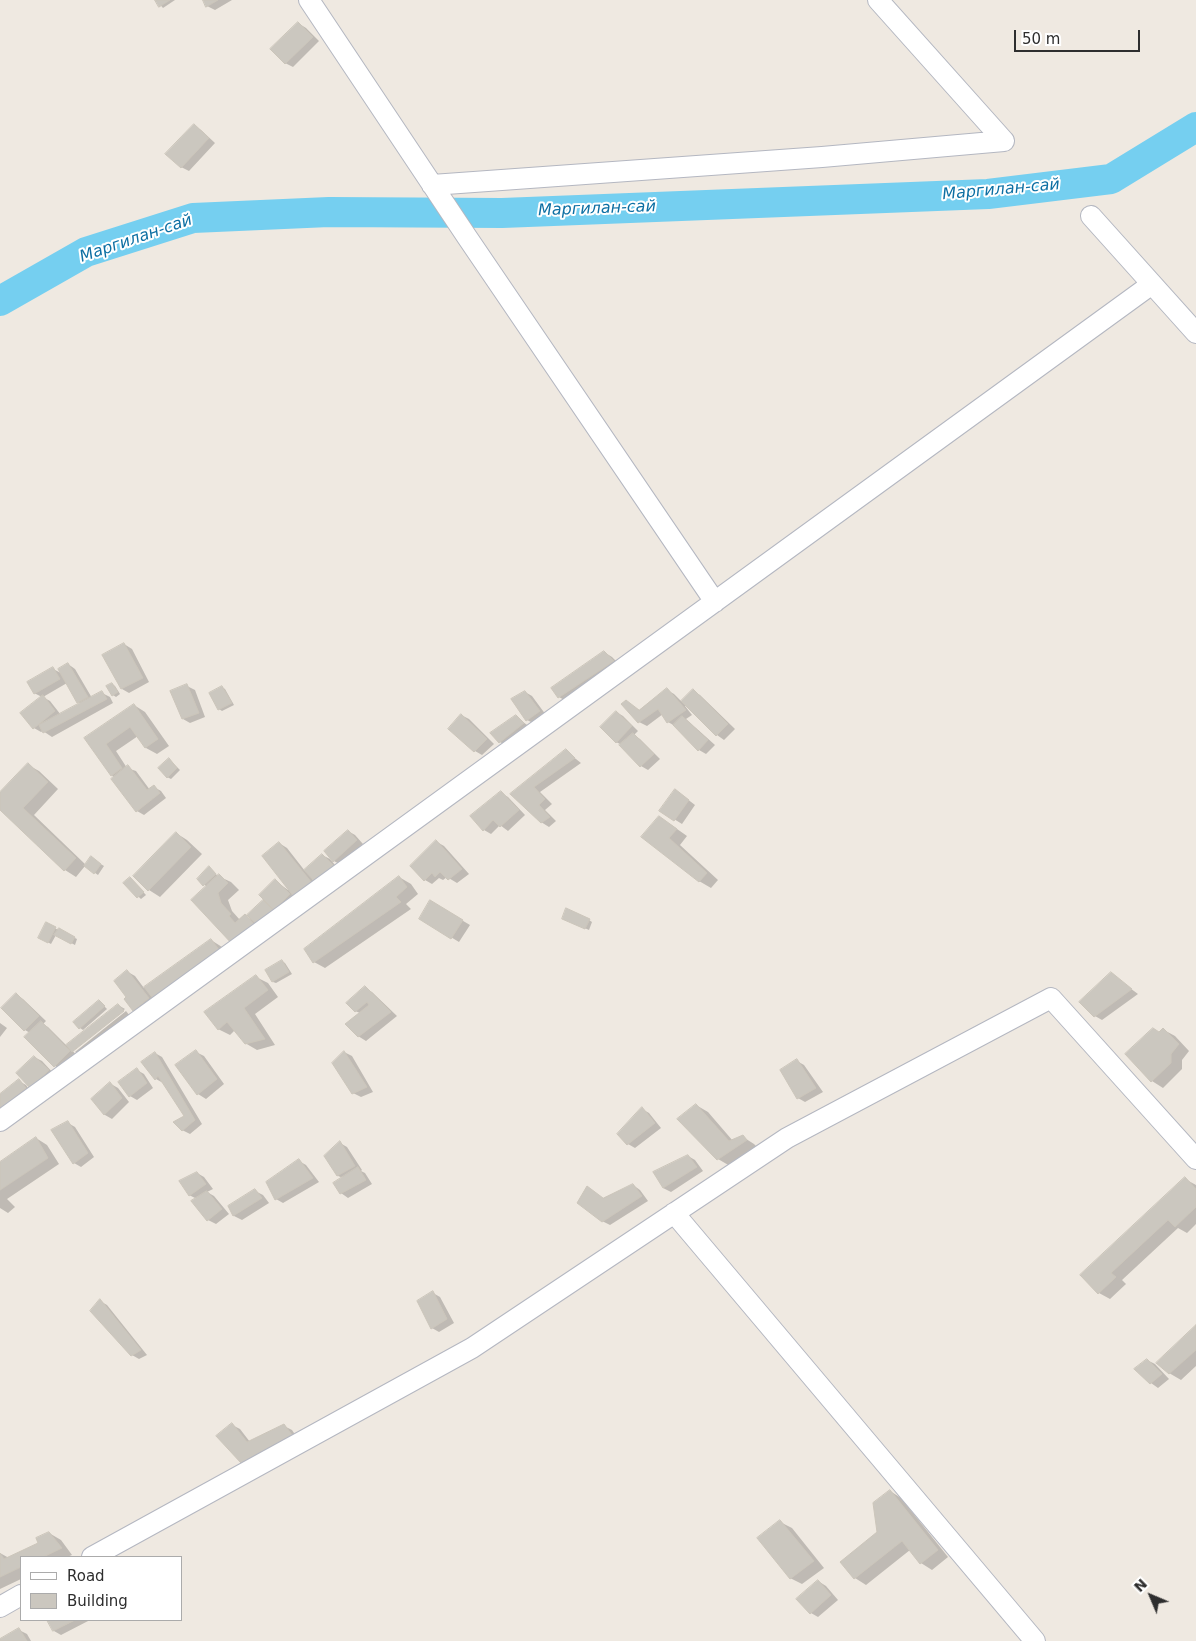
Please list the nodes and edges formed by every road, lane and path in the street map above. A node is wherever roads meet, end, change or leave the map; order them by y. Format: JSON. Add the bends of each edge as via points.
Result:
{"nodes":[{"id":1,"x":310,"y":0,"type":"edge"},
{"id":2,"x":878,"y":0,"type":"edge"},
{"id":3,"x":432,"y":185,"type":"junction"},
{"id":4,"x":1091,"y":216,"type":"dead end"},
{"id":5,"x":1152,"y":284,"type":"junction"},
{"id":6,"x":1196,"y":333,"type":"edge"},
{"id":7,"x":715,"y":602,"type":"junction"},
{"id":8,"x":0,"y":1121,"type":"edge"},
{"id":9,"x":1196,"y":1159,"type":"edge"},
{"id":10,"x":674,"y":1213,"type":"junction"},
{"id":11,"x":94,"y":1556,"type":"edge"},
{"id":12,"x":20,"y":1596,"type":"edge"},
{"id":13,"x":0,"y":1606,"type":"edge"},
{"id":14,"x":1035,"y":1641,"type":"edge"}],
"edges":[{"from":1,"to":3,"type":"street"},
{"from":2,"to":3,"type":"street","via":[[1004,141]]},
{"from":3,"to":7,"type":"street"},
{"from":4,"to":5,"type":"street"},
{"from":5,"to":6,"type":"street"},
{"from":5,"to":7,"type":"street"},
{"from":7,"to":8,"type":"street"},
{"from":9,"to":10,"type":"street","via":[[1051,998],[788,1138]]},
{"from":10,"to":11,"type":"street","via":[[472,1348]]},
{"from":10,"to":14,"type":"street"},
{"from":12,"to":13,"type":"street"}]}
